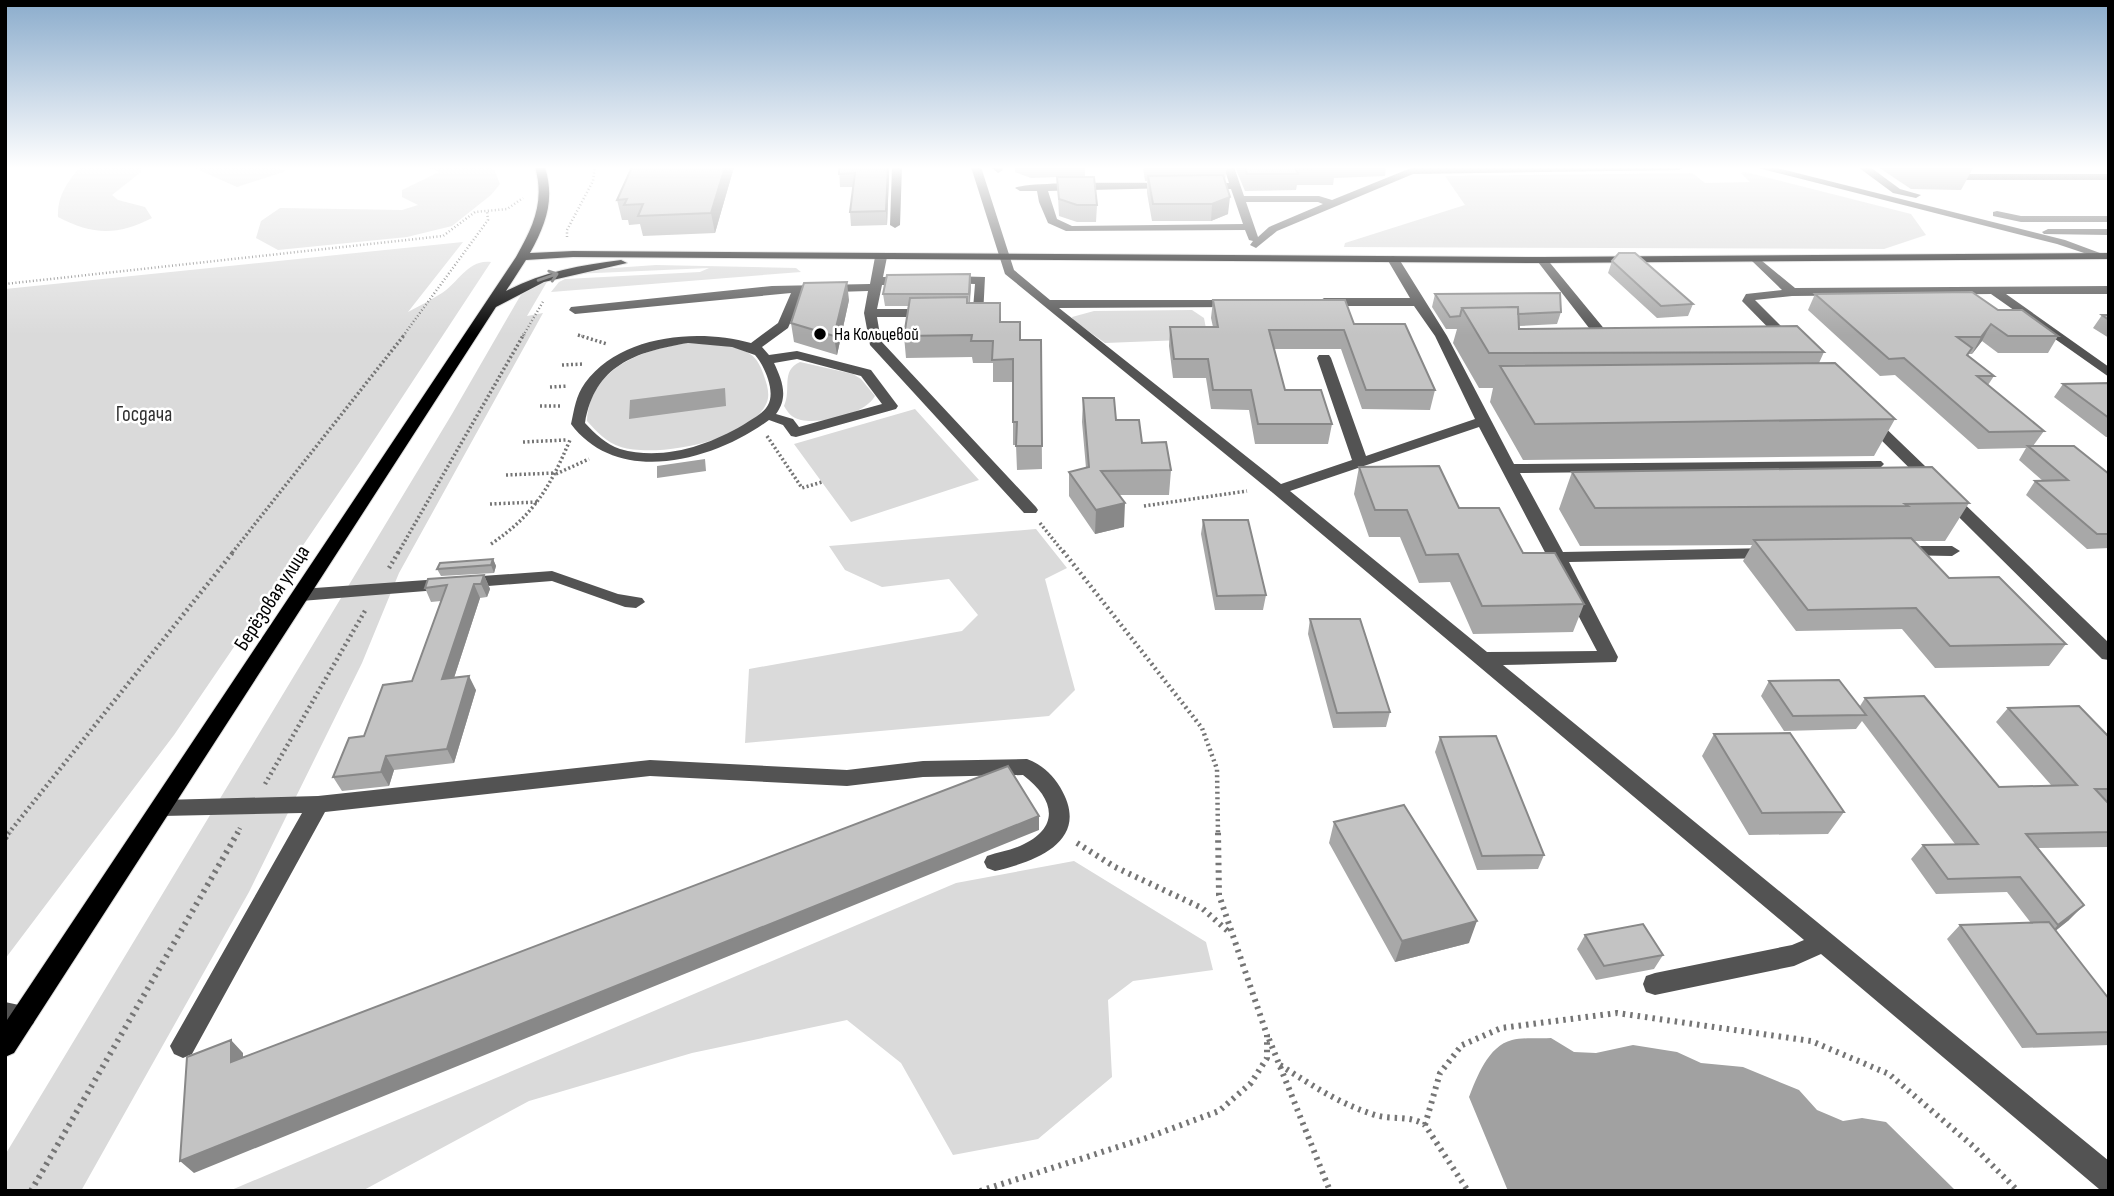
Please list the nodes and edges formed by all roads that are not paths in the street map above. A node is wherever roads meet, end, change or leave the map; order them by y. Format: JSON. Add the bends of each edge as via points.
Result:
{"nodes":[{"id":1,"x":541,"y":223,"type":"edge"},
{"id":2,"x":995,"y":223,"type":"edge"},
{"id":3,"x":1056,"y":223,"type":"edge"},
{"id":4,"x":1249,"y":223,"type":"edge"},
{"id":5,"x":1288,"y":223,"type":"edge"},
{"id":6,"x":1983,"y":223,"type":"edge"},
{"id":7,"x":1250,"y":227,"type":"junction"},
{"id":8,"x":2109,"y":232,"type":"edge"},
{"id":9,"x":2024,"y":233,"type":"junction"},
{"id":10,"x":1256,"y":245,"type":"junction"},
{"id":11,"x":2106,"y":256,"type":"edge"},
{"id":12,"x":522,"y":257,"type":"junction"},
{"id":13,"x":826,"y":257,"type":"junction"},
{"id":14,"x":881,"y":257,"type":"junction"},
{"id":15,"x":1007,"y":257,"type":"junction"},
{"id":16,"x":1260,"y":258,"type":"junction"},
{"id":17,"x":1756,"y":259,"type":"junction"},
{"id":18,"x":644,"y":260,"type":"junction"},
{"id":19,"x":1393,"y":260,"type":"junction"},
{"id":20,"x":1542,"y":260,"type":"junction"},
{"id":21,"x":915,"y":281,"type":"edge"},
{"id":22,"x":942,"y":281,"type":"edge"},
{"id":23,"x":875,"y":284,"type":"junction"},
{"id":24,"x":799,"y":289,"type":"junction"},
{"id":25,"x":2109,"y":290,"type":"edge"},
{"id":26,"x":1793,"y":292,"type":"junction"},
{"id":27,"x":1995,"y":292,"type":"junction"},
{"id":28,"x":1308,"y":302,"type":"edge"},
{"id":29,"x":1418,"y":302,"type":"junction"},
{"id":30,"x":1253,"y":303,"type":"edge"},
{"id":31,"x":1047,"y":304,"type":"junction"},
{"id":32,"x":488,"y":310,"type":"junction"},
{"id":33,"x":575,"y":310,"type":"dead end"},
{"id":34,"x":870,"y":313,"type":"junction"},
{"id":35,"x":1601,"y":333,"type":"edge"},
{"id":36,"x":751,"y":349,"type":"junction"},
{"id":37,"x":1805,"y":358,"type":"edge"},
{"id":38,"x":1324,"y":359,"type":"dead end"},
{"id":39,"x":765,"y":360,"type":"junction"},
{"id":40,"x":2109,"y":373,"type":"edge"},
{"id":41,"x":1854,"y":406,"type":"edge"},
{"id":42,"x":762,"y":418,"type":"junction"},
{"id":43,"x":1483,"y":421,"type":"junction"},
{"id":44,"x":1361,"y":463,"type":"junction"},
{"id":45,"x":1876,"y":464,"type":"dead end"},
{"id":46,"x":1509,"y":469,"type":"junction"},
{"id":47,"x":1279,"y":490,"type":"junction"},
{"id":48,"x":1030,"y":510,"type":"road end"},
{"id":49,"x":1952,"y":551,"type":"dead end"},
{"id":50,"x":1884,"y":552,"type":"edge"},
{"id":51,"x":1789,"y":553,"type":"edge"},
{"id":52,"x":1558,"y":556,"type":"junction"},
{"id":53,"x":301,"y":595,"type":"junction"},
{"id":54,"x":636,"y":602,"type":"dead end"},
{"id":55,"x":2109,"y":654,"type":"edge"},
{"id":56,"x":1484,"y":659,"type":"junction"},
{"id":57,"x":317,"y":804,"type":"junction"},
{"id":58,"x":162,"y":808,"type":"junction"},
{"id":59,"x":995,"y":862,"type":"dead end"},
{"id":60,"x":1824,"y":942,"type":"junction"},
{"id":61,"x":1655,"y":984,"type":"dead end"},
{"id":62,"x":14,"y":1015,"type":"edge"},
{"id":63,"x":5,"y":1045,"type":"edge"},
{"id":64,"x":183,"y":1046,"type":"dead end"},
{"id":65,"x":2109,"y":1178,"type":"edge"}],
"edges":[{"from":1,"to":12,"type":"main road","name":"Берёзовая улица"},
{"from":2,"to":15,"type":"street"},
{"from":3,"to":7,"type":"street","via":[[1070,229]]},
{"from":4,"to":7,"type":"street"},
{"from":5,"to":10,"type":"street"},
{"from":6,"to":9,"type":"street"},
{"from":7,"to":10,"type":"street"},
{"from":8,"to":9,"type":"street"},
{"from":9,"to":11,"type":"street"},
{"from":10,"to":16,"type":"street"},
{"from":11,"to":17,"type":"main road"},
{"from":12,"to":13,"type":"main road"},
{"from":12,"to":18,"type":"main road"},
{"from":12,"to":32,"type":"main road","name":"Берёзовая улица"},
{"from":13,"to":14,"type":"main road"},
{"from":13,"to":18,"type":"main road"},
{"from":14,"to":15,"type":"main road"},
{"from":14,"to":23,"type":"street"},
{"from":15,"to":16,"type":"main road"},
{"from":15,"to":31,"type":"street","via":[[1009,271]]},
{"from":16,"to":19,"type":"main road"},
{"from":17,"to":20,"type":"main road"},
{"from":17,"to":26,"type":"street"},
{"from":32,"to":18,"type":"main road","one_way":true,"via":[[540,279]]},
{"from":19,"to":20,"type":"main road"},
{"from":19,"to":29,"type":"street"},
{"from":20,"to":35,"type":"street"},
{"from":21,"to":23,"type":"street"},
{"from":22,"to":34,"type":"street","via":[[981,280],[979,313]]},
{"from":23,"to":24,"type":"street"},
{"from":23,"to":34,"type":"street"},
{"from":24,"to":33,"type":"street"},
{"from":24,"to":36,"type":"street","via":[[783,325]]},
{"from":25,"to":27,"type":"street"},
{"from":26,"to":27,"type":"street"},
{"from":26,"to":37,"type":"street","via":[[1763,293],[1748,301]]},
{"from":27,"to":40,"type":"street"},
{"from":28,"to":29,"type":"street"},
{"from":29,"to":43,"type":"street","via":[[1447,336],[1479,394]]},
{"from":30,"to":31,"type":"street"},
{"from":31,"to":47,"type":"street"},
{"from":32,"to":53,"type":"main road","name":"Берёзовая улица"},
{"from":34,"to":48,"type":"street","via":[[875,342]]},
{"from":36,"to":39,"type":"street"},
{"from":36,"to":42,"type":"street","via":[[688,339],[639,350],[601,371],[579,405],[578,424],[594,442],[615,452],[650,457],[728,441]]},
{"from":38,"to":44,"type":"street"},
{"from":39,"to":42,"type":"street","via":[[777,387],[776,403]]},
{"from":39,"to":42,"type":"street","via":[[797,355],[866,373],[891,406],[796,433],[788,422]]},
{"from":41,"to":55,"type":"street"},
{"from":43,"to":44,"type":"street"},
{"from":43,"to":46,"type":"street"},
{"from":44,"to":47,"type":"street"},
{"from":45,"to":46,"type":"street"},
{"from":46,"to":52,"type":"street"},
{"from":47,"to":56,"type":"street"},
{"from":49,"to":50,"type":"street"},
{"from":51,"to":52,"type":"street"},
{"from":52,"to":56,"type":"street","via":[[1609,657]]},
{"from":53,"to":54,"type":"street","via":[[552,576],[574,580],[619,602]]},
{"from":53,"to":58,"type":"main road","name":"Берёзовая улица"},
{"from":56,"to":60,"type":"street"},
{"from":57,"to":58,"type":"street"},
{"from":57,"to":59,"type":"street","via":[[650,768],[847,778],[923,769],[1027,767],[1048,785],[1060,812],[1060,826],[1049,841],[1018,858]]},
{"from":57,"to":64,"type":"street"},
{"from":58,"to":62,"type":"main road","name":"Берёзовая улица"},
{"from":60,"to":61,"type":"street","via":[[1794,955]]},
{"from":60,"to":65,"type":"street"},
{"from":62,"to":63,"type":"main road","name":"Берёзовая улица"}]}
